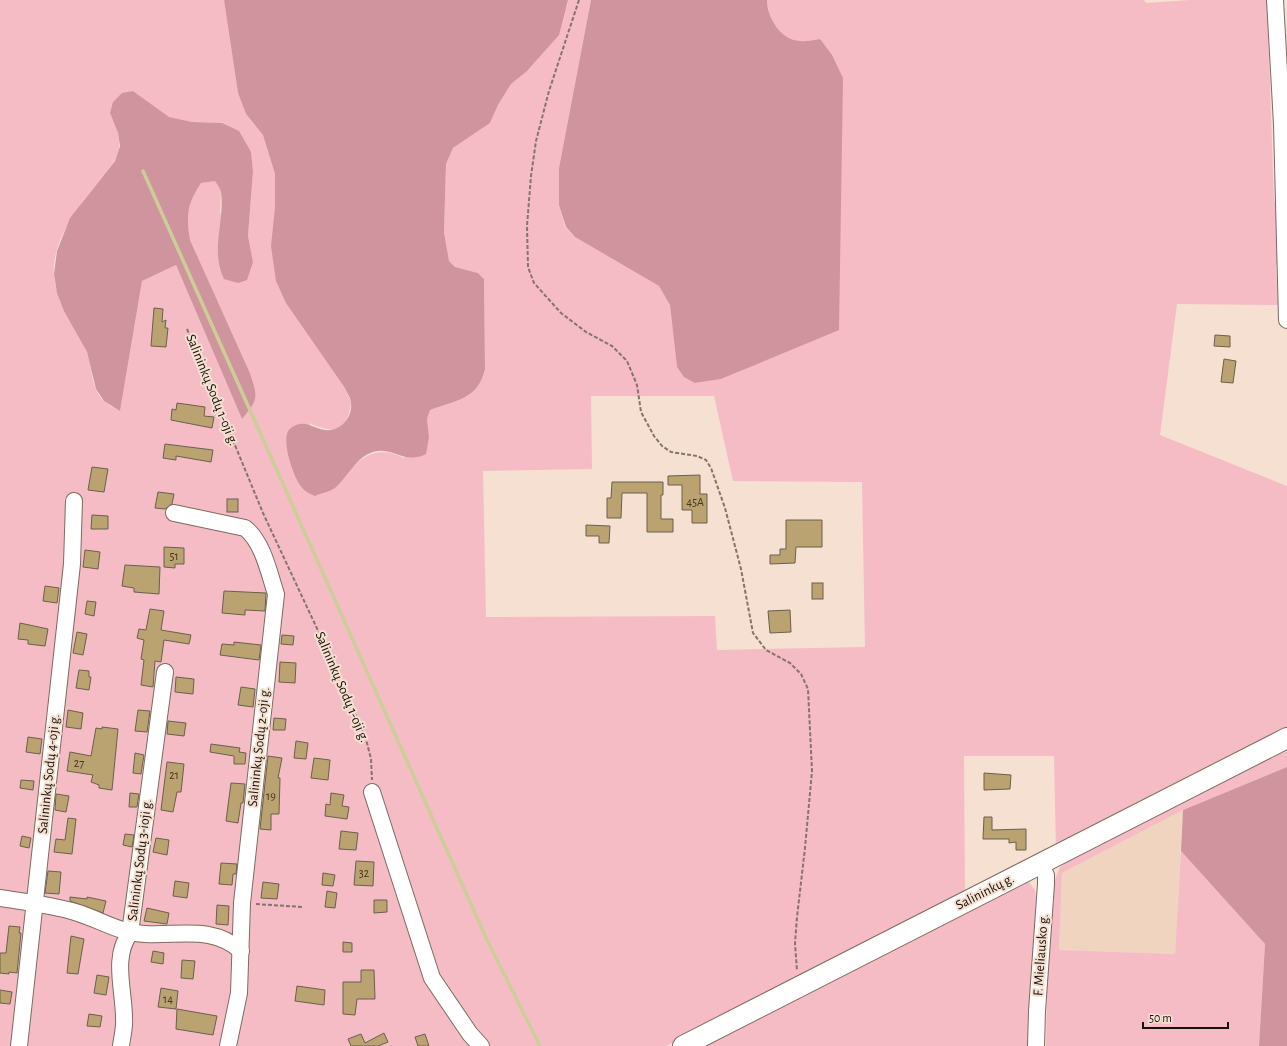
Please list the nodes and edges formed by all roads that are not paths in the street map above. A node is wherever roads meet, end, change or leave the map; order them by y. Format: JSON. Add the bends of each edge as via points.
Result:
{"nodes":[{"id":1,"x":1275,"y":0,"type":"edge"},
{"id":2,"x":1287,"y":320,"type":"edge"},
{"id":3,"x":74,"y":501,"type":"dead end"},
{"id":4,"x":174,"y":513,"type":"dead end"},
{"id":5,"x":165,"y":672,"type":"dead end"},
{"id":6,"x":1287,"y":738,"type":"edge"},
{"id":7,"x":372,"y":792,"type":"road end"},
{"id":8,"x":1040,"y":864,"type":"junction"},
{"id":9,"x":0,"y":898,"type":"edge"},
{"id":10,"x":35,"y":903,"type":"junction"},
{"id":11,"x":130,"y":933,"type":"junction"},
{"id":12,"x":241,"y":951,"type":"junction"},
{"id":13,"x":19,"y":1046,"type":"edge"},
{"id":14,"x":121,"y":1046,"type":"edge"},
{"id":15,"x":228,"y":1046,"type":"edge"},
{"id":16,"x":481,"y":1046,"type":"edge"},
{"id":17,"x":683,"y":1046,"type":"edge"},
{"id":18,"x":1036,"y":1046,"type":"edge"}],
"edges":[{"from":1,"to":2,"type":"street","via":[[1282,124]]},
{"from":3,"to":10,"type":"street","name":"Salininkų Sodų 4-oji g.","via":[[72,564]]},
{"from":4,"to":12,"type":"street","name":"Salininkų Sodų 2-oji g.","via":[[245,528],[252,534],[264,559],[276,594],[242,903]]},
{"from":5,"to":11,"type":"street","name":"Salininkų Sodų 3-ioji g."},
{"from":6,"to":8,"type":"main road","name":"Salininkų g."},
{"from":7,"to":16,"type":"street","via":[[432,978]]},
{"from":8,"to":17,"type":"main road","name":"Salininkų g."},
{"from":8,"to":18,"type":"street","name":"F. Mieliausko g.","via":[[1046,876],[1046,884]]},
{"from":9,"to":10,"type":"street"},
{"from":10,"to":11,"type":"street","via":[[75,912]]},
{"from":10,"to":13,"type":"street","name":"Salininkų Sodų 4-oji g."},
{"from":11,"to":12,"type":"street","via":[[206,934],[225,939]]},
{"from":11,"to":14,"type":"street","name":"Salininkų Sodų 3-ioji g.","via":[[125,940],[121,957],[124,1019]]},
{"from":12,"to":15,"type":"street","name":"Salininkų Sodų 2-oji g.","via":[[239,993]]}]}
